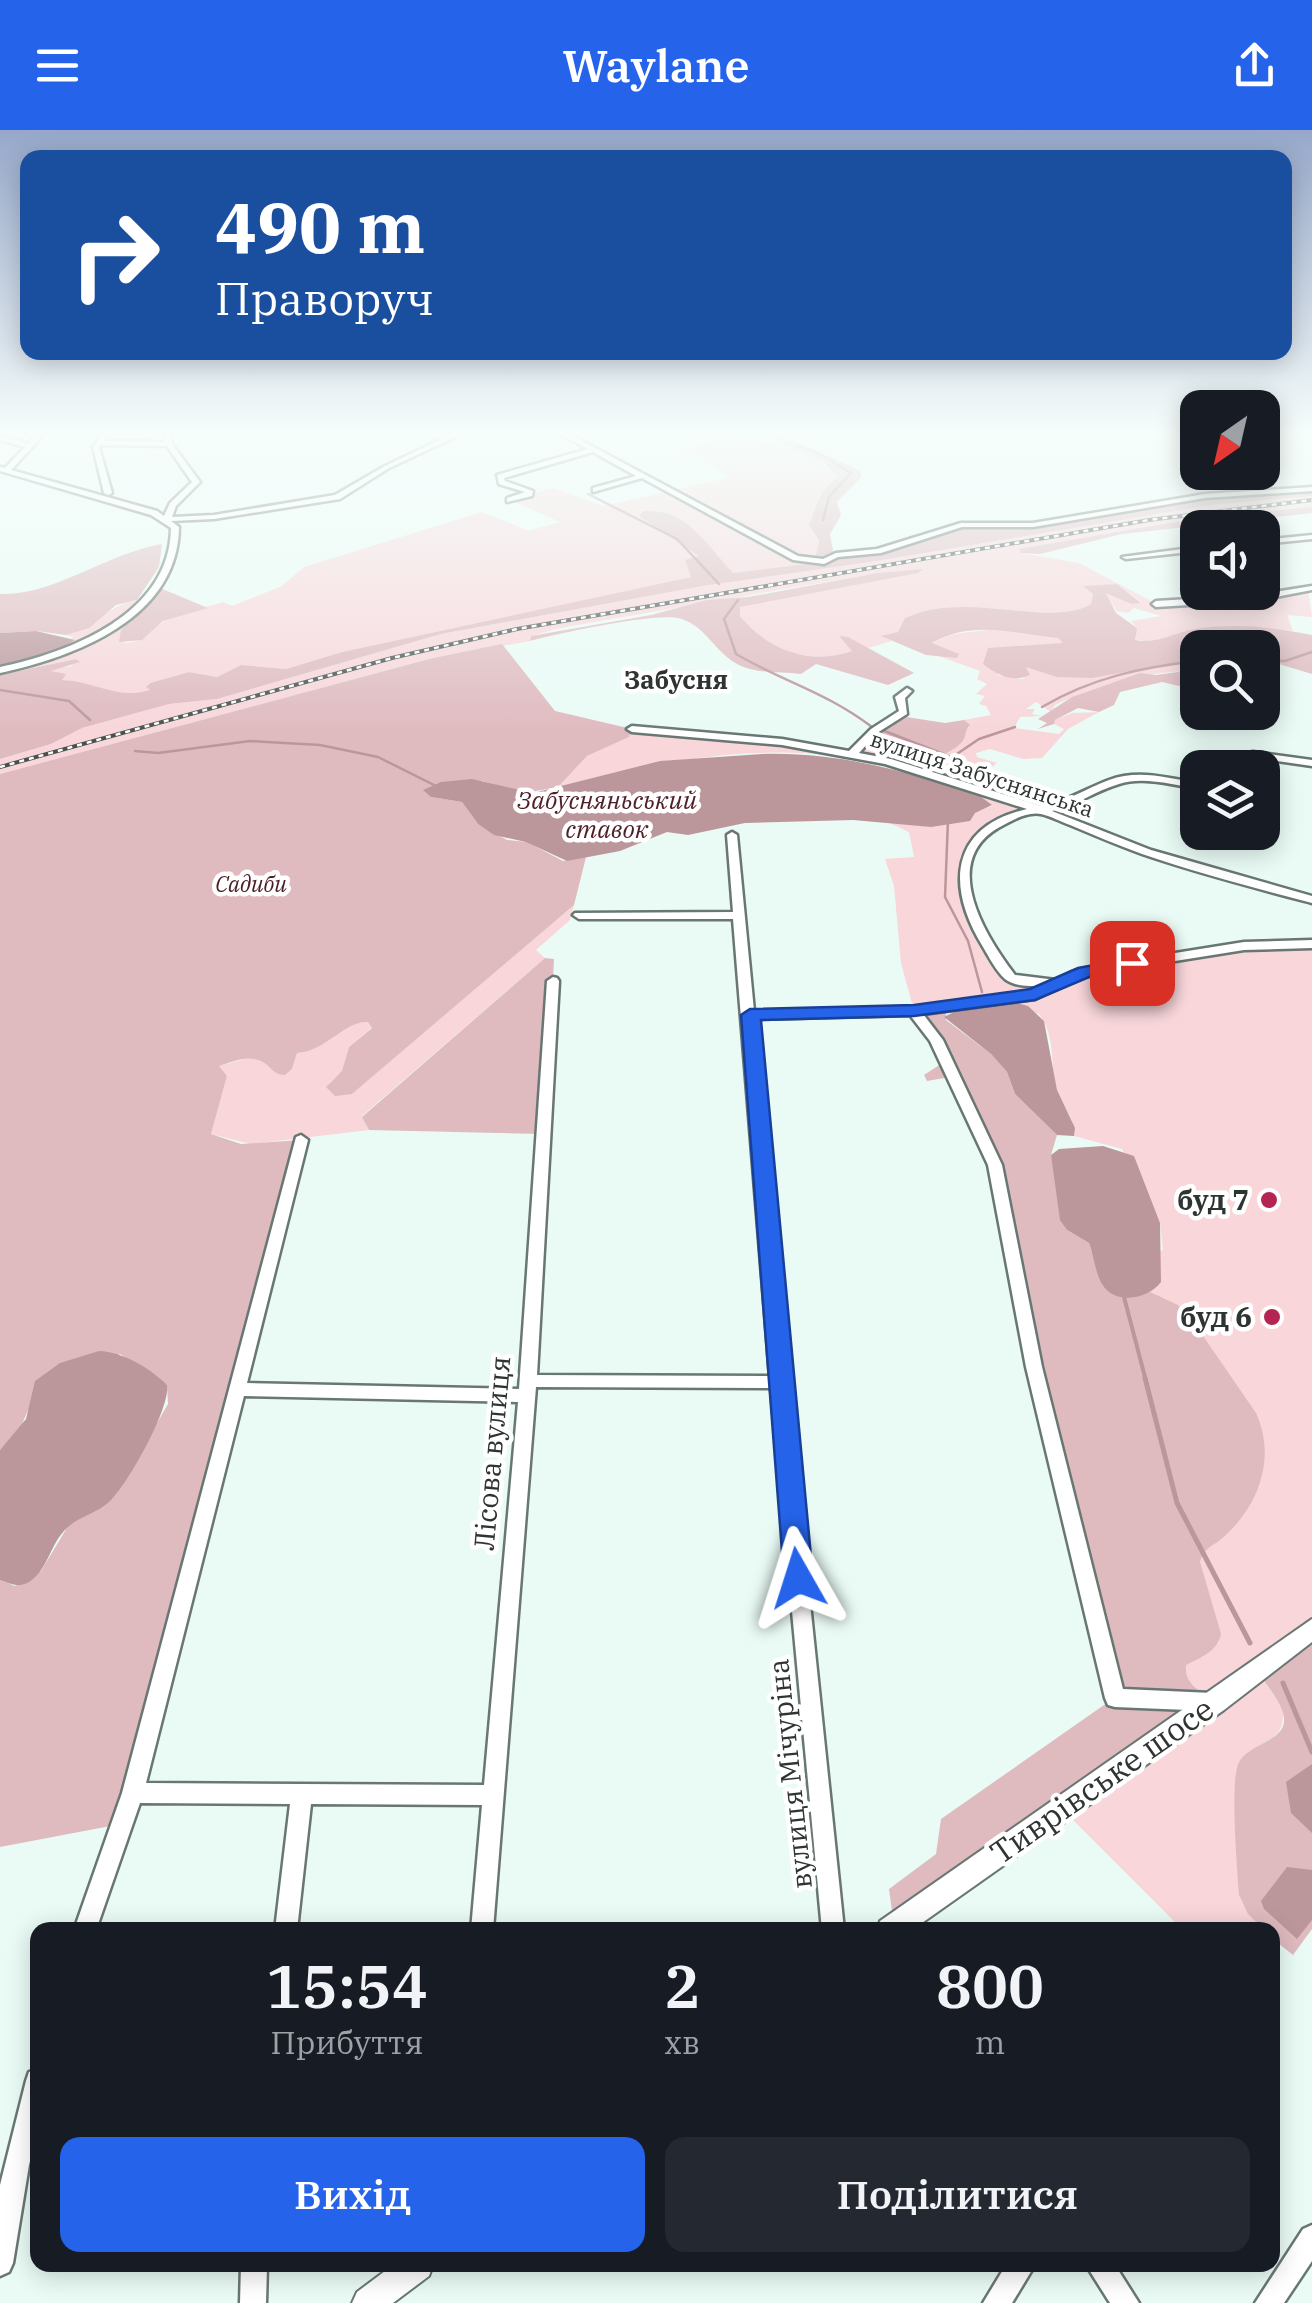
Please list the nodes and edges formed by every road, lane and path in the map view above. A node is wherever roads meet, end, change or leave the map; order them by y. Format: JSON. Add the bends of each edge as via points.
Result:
{"nodes":[{"id":1,"x":175,"y":533,"type":"edge"},
{"id":2,"x":750,"y":533,"type":"edge"},
{"id":3,"x":933,"y":533,"type":"edge"},
{"id":4,"x":1312,"y":537,"type":"edge"},
{"id":5,"x":1280,"y":540,"type":"edge"},
{"id":6,"x":1180,"y":552,"type":"edge"},
{"id":7,"x":1126,"y":557,"type":"dead end"},
{"id":8,"x":1312,"y":588,"type":"edge"},
{"id":9,"x":1156,"y":604,"type":"dead end"},
{"id":10,"x":0,"y":670,"type":"edge"},
{"id":11,"x":907,"y":691,"type":"dead end"},
{"id":12,"x":632,"y":729,"type":"dead end"},
{"id":13,"x":853,"y":753,"type":"junction"},
{"id":14,"x":1280,"y":759,"type":"edge"},
{"id":15,"x":1312,"y":763,"type":"edge"},
{"id":16,"x":1180,"y":785,"type":"edge"},
{"id":17,"x":1040,"y":810,"type":"junction"},
{"id":18,"x":732,"y":836,"type":"dead end"},
{"id":19,"x":1312,"y":898,"type":"edge"},
{"id":20,"x":579,"y":916,"type":"dead end"},
{"id":21,"x":740,"y":916,"type":"junction"},
{"id":22,"x":1312,"y":944,"type":"edge"},
{"id":23,"x":553,"y":981,"type":"dead end"},
{"id":24,"x":1058,"y":983,"type":"junction"},
{"id":25,"x":914,"y":1010,"type":"junction"},
{"id":26,"x":750,"y":1015,"type":"junction"},
{"id":27,"x":301,"y":1140,"type":"dead end"},
{"id":28,"x":779,"y":1382,"type":"junction"},
{"id":29,"x":528,"y":1388,"type":"junction"},
{"id":30,"x":237,"y":1389,"type":"junction"},
{"id":31,"x":1312,"y":1629,"type":"edge"},
{"id":32,"x":1216,"y":1702,"type":"junction"},
{"id":33,"x":132,"y":1793,"type":"junction"},
{"id":34,"x":302,"y":1794,"type":"junction"},
{"id":35,"x":493,"y":1795,"type":"junction"},
{"id":36,"x":89,"y":1922,"type":"edge"},
{"id":37,"x":287,"y":1922,"type":"edge"},
{"id":38,"x":483,"y":1922,"type":"edge"},
{"id":39,"x":832,"y":1922,"type":"edge"},
{"id":40,"x":900,"y":1922,"type":"edge"},
{"id":41,"x":30,"y":2112,"type":"edge"},
{"id":42,"x":1312,"y":2238,"type":"edge"},
{"id":43,"x":0,"y":2263,"type":"edge"},
{"id":44,"x":254,"y":2272,"type":"edge"},
{"id":45,"x":409,"y":2272,"type":"edge"},
{"id":46,"x":1017,"y":2272,"type":"edge"},
{"id":47,"x":1104,"y":2272,"type":"edge"},
{"id":48,"x":253,"y":2303,"type":"edge"},
{"id":49,"x":368,"y":2303,"type":"edge"},
{"id":50,"x":996,"y":2303,"type":"edge"},
{"id":51,"x":1126,"y":2303,"type":"edge"},
{"id":52,"x":1268,"y":2303,"type":"edge"}],
"edges":[{"from":1,"to":10,"type":"street","via":[[167,569],[120,625],[70,652]]},
{"from":2,"to":3,"type":"street","via":[[819,563]]},
{"from":4,"to":5,"type":"street"},
{"from":6,"to":7,"type":"street"},
{"from":8,"to":9,"type":"street"},
{"from":11,"to":13,"type":"street","via":[[900,697],[903,714]]},
{"from":12,"to":13,"type":"street","name":"вулиця Забуснянська"},
{"from":13,"to":17,"type":"street","name":"вулиця Забуснянська"},
{"from":14,"to":15,"type":"street"},
{"from":16,"to":17,"type":"street","via":[[1122,780]]},
{"from":17,"to":19,"type":"street","name":"вулиця Забуснянська","via":[[1147,852]]},
{"from":17,"to":24,"type":"street","via":[[1011,816],[986,832],[967,860],[962,885],[1008,974],[1024,982]]},
{"from":18,"to":21,"type":"street","name":"вулиця Мічуріна"},
{"from":20,"to":21,"type":"street"},
{"from":21,"to":26,"type":"street","name":"вулиця Мічуріна"},
{"from":22,"to":24,"type":"street","via":[[1244,946],[1091,970]]},
{"from":23,"to":29,"type":"street","name":"Лісова вулиця"},
{"from":24,"to":25,"type":"street","via":[[1035,994]]},
{"from":25,"to":26,"type":"street"},
{"from":25,"to":32,"type":"street","via":[[936,1040],[995,1165],[1034,1367],[1114,1698]]},
{"from":26,"to":28,"type":"street","name":"вулиця Мічуріна"},
{"from":27,"to":30,"type":"street"},
{"from":28,"to":29,"type":"street"},
{"from":28,"to":39,"type":"street","name":"вулиця Мічуріна"},
{"from":29,"to":30,"type":"street"},
{"from":29,"to":35,"type":"street","name":"Лісова вулиця"},
{"from":30,"to":33,"type":"street"},
{"from":31,"to":32,"type":"main road","name":"Тиврівське шосе"},
{"from":32,"to":40,"type":"main road","name":"Тиврівське шосе"},
{"from":33,"to":34,"type":"street"},
{"from":33,"to":36,"type":"street"},
{"from":34,"to":35,"type":"street"},
{"from":34,"to":37,"type":"street"},
{"from":35,"to":38,"type":"street","name":"Лісова вулиця"},
{"from":41,"to":43,"type":"street"},
{"from":42,"to":52,"type":"street"},
{"from":44,"to":48,"type":"street"},
{"from":45,"to":49,"type":"main road"},
{"from":46,"to":50,"type":"street"},
{"from":47,"to":51,"type":"street"}]}
